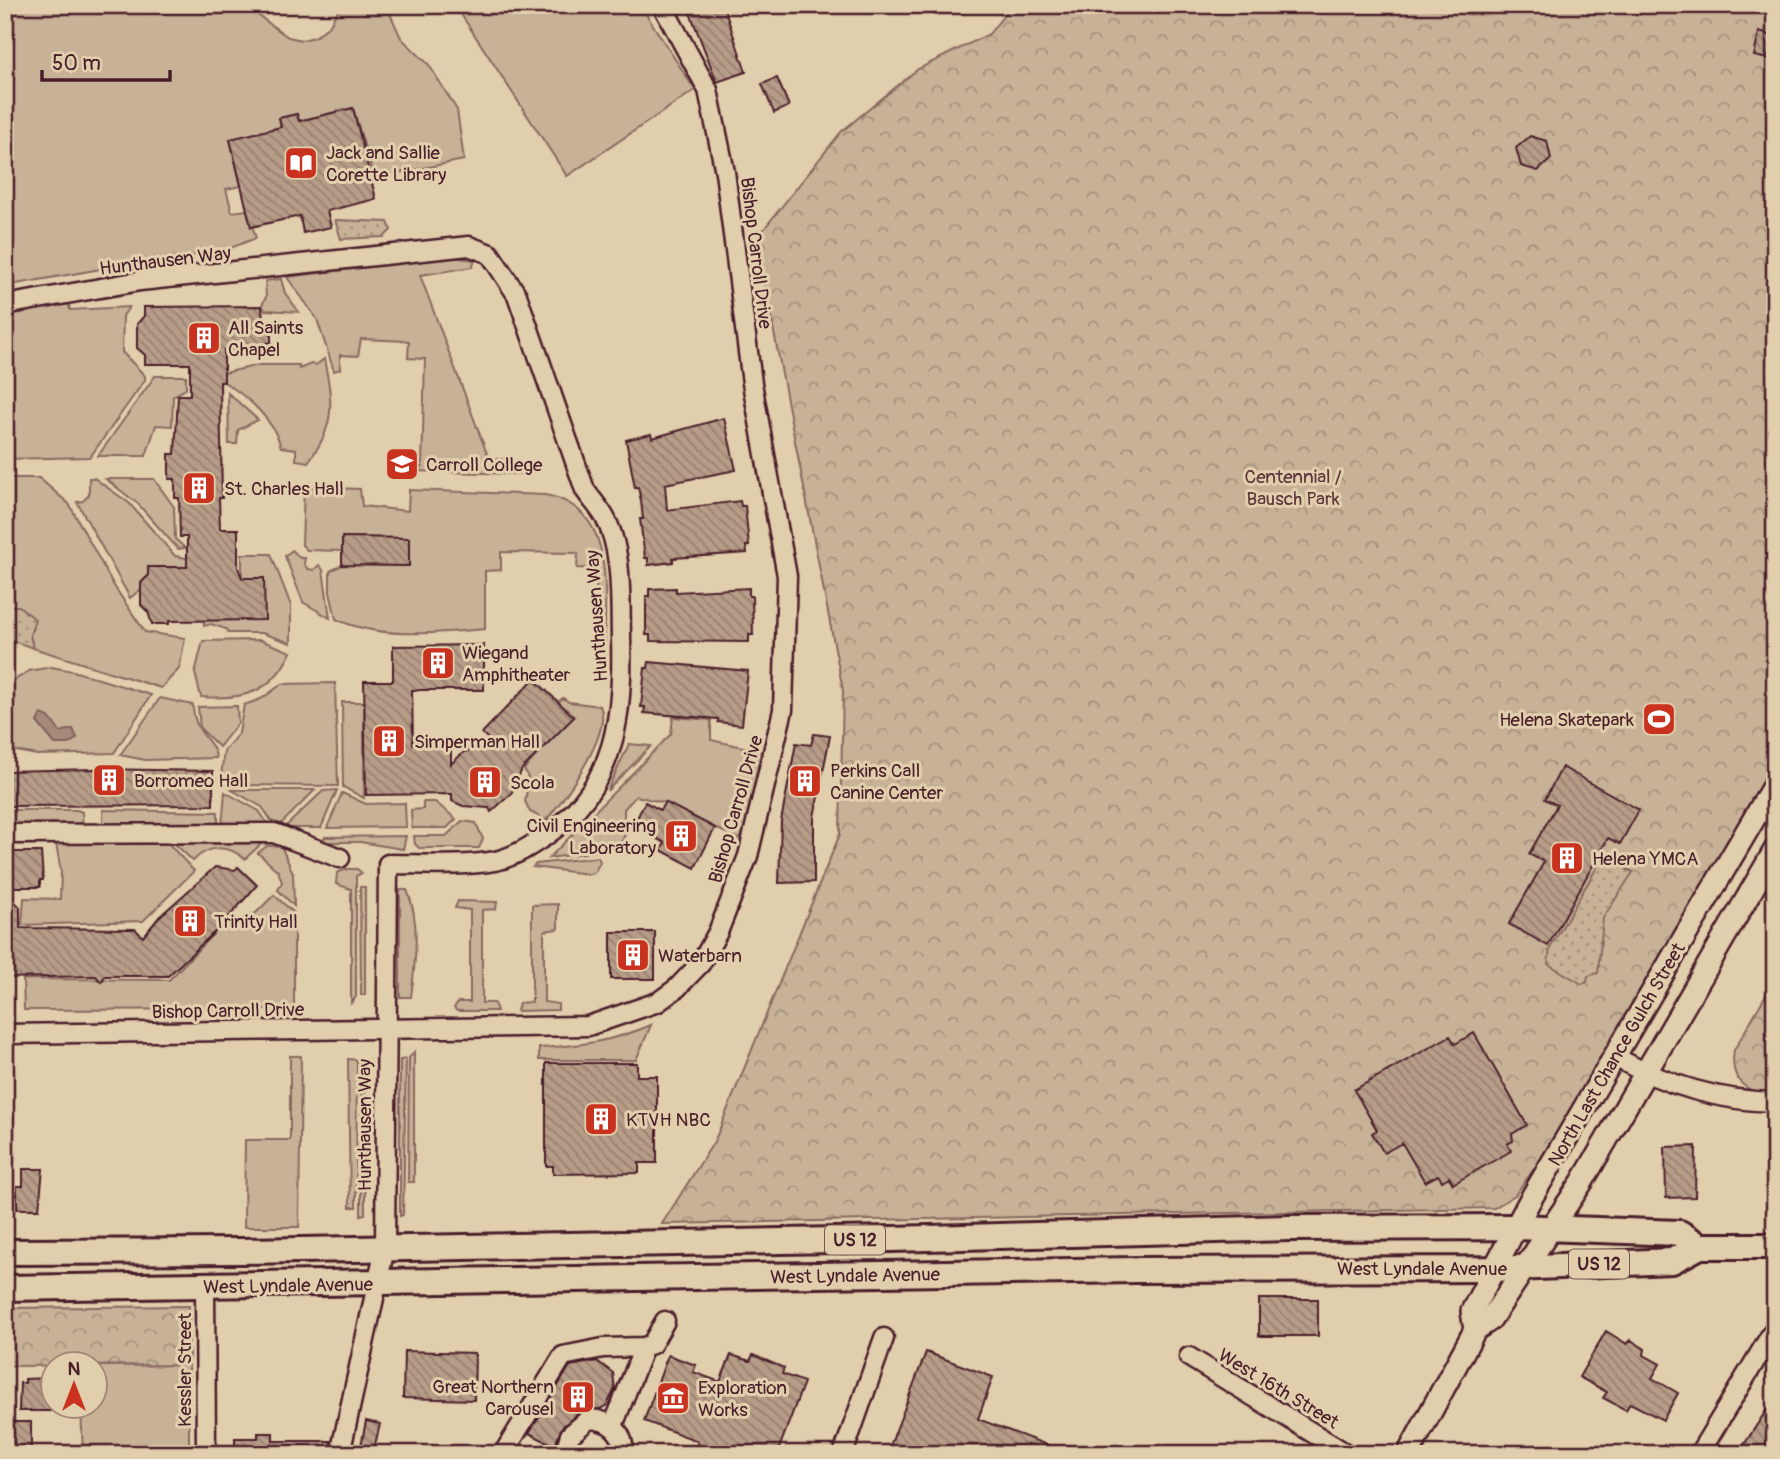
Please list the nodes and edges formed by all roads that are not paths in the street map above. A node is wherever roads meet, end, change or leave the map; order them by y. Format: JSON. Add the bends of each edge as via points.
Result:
{"nodes":[{"id":1,"x":662,"y":5,"type":"edge"},
{"id":2,"x":5,"y":305,"type":"edge"},
{"id":3,"x":1775,"y":783,"type":"edge"},
{"id":4,"x":5,"y":834,"type":"edge"},
{"id":5,"x":1775,"y":850,"type":"edge"},
{"id":6,"x":340,"y":858,"type":"dead end"},
{"id":7,"x":386,"y":1028,"type":"junction"},
{"id":8,"x":5,"y":1034,"type":"edge"},
{"id":9,"x":1615,"y":1057,"type":"junction"},
{"id":10,"x":1645,"y":1074,"type":"junction"},
{"id":11,"x":1775,"y":1102,"type":"edge"},
{"id":12,"x":1516,"y":1227,"type":"junction"},
{"id":13,"x":1552,"y":1228,"type":"junction"},
{"id":14,"x":1700,"y":1246,"type":"junction"},
{"id":15,"x":1775,"y":1246,"type":"edge"},
{"id":16,"x":385,"y":1248,"type":"junction"},
{"id":17,"x":5,"y":1252,"type":"edge"},
{"id":18,"x":1525,"y":1267,"type":"junction"},
{"id":19,"x":1494,"y":1269,"type":"junction"},
{"id":20,"x":375,"y":1284,"type":"junction"},
{"id":21,"x":205,"y":1286,"type":"junction"},
{"id":22,"x":5,"y":1288,"type":"edge"},
{"id":23,"x":665,"y":1321,"type":"dead end"},
{"id":24,"x":1775,"y":1328,"type":"edge"},
{"id":25,"x":1475,"y":1330,"type":"junction"},
{"id":26,"x":884,"y":1338,"type":"dead end"},
{"id":27,"x":644,"y":1347,"type":"junction"},
{"id":28,"x":1189,"y":1357,"type":"dead end"},
{"id":29,"x":613,"y":1426,"type":"junction"},
{"id":30,"x":206,"y":1454,"type":"edge"},
{"id":31,"x":340,"y":1454,"type":"edge"},
{"id":32,"x":503,"y":1454,"type":"edge"},
{"id":33,"x":564,"y":1454,"type":"edge"},
{"id":34,"x":624,"y":1454,"type":"edge"},
{"id":35,"x":843,"y":1454,"type":"edge"},
{"id":36,"x":1347,"y":1454,"type":"edge"},
{"id":37,"x":1408,"y":1454,"type":"edge"},
{"id":38,"x":1699,"y":1454,"type":"edge"}],
"edges":[{"from":1,"to":7,"type":"street","name":"Bishop Carroll Drive","via":[[708,90],[726,172],[752,383],[787,576],[783,710],[748,856],[701,963],[658,1002],[588,1026]]},
{"from":2,"to":7,"type":"street","name":"Hunthausen Way","via":[[140,281],[469,246],[490,254],[517,295],[585,490],[605,517],[615,553],[622,704],[615,738],[594,787],[568,820],[516,854],[496,860],[388,864]]},
{"from":3,"to":9,"type":"main road","name":"North Last Chance Gulch Street"},
{"from":4,"to":6,"type":"street","via":[[274,833]]},
{"from":5,"to":10,"type":"main road","name":"North Last Chance Gulch Street"},
{"from":7,"to":8,"type":"street","name":"Bishop Carroll Drive"},
{"from":7,"to":16,"type":"street","name":"Hunthausen Way"},
{"from":9,"to":10,"type":"street"},
{"from":9,"to":12,"type":"main road","name":"North Last Chance Gulch Street"},
{"from":10,"to":11,"type":"street","via":[[1748,1102]]},
{"from":10,"to":13,"type":"main road","name":"North Last Chance Gulch Street"},
{"from":12,"to":13,"type":"highway","name":"West Lyndale Avenue","number":"US 12"},
{"from":12,"to":16,"type":"highway","name":"West Lyndale Avenue","number":"US 12"},
{"from":12,"to":19,"type":"main road","name":"North Last Chance Gulch Street"},
{"from":13,"to":14,"type":"highway","name":"West Lyndale Avenue","number":"US 12","via":[[1680,1233]]},
{"from":13,"to":18,"type":"main road","name":"North Last Chance Gulch Street"},
{"from":14,"to":15,"type":"highway","name":"West Lyndale Avenue","number":"US 12"},
{"from":14,"to":18,"type":"highway","name":"West Lyndale Avenue","number":"US 12","via":[[1672,1261]]},
{"from":16,"to":17,"type":"highway","name":"West Lyndale Avenue","number":"US 12"},
{"from":16,"to":20,"type":"street","name":"Hunthausen Way"},
{"from":18,"to":19,"type":"highway","name":"West Lyndale Avenue","number":"US 12"},
{"from":18,"to":25,"type":"main road","name":"North Last Chance Gulch Street","via":[[1490,1320]]},
{"from":19,"to":20,"type":"highway","name":"West Lyndale Avenue","number":"US 12","via":[[1123,1270]]},
{"from":19,"to":25,"type":"main road","name":"North Last Chance Gulch Street","via":[[1472,1311]]},
{"from":20,"to":21,"type":"highway","name":"West Lyndale Avenue","number":"US 12"},
{"from":20,"to":31,"type":"street","name":"Hunthausen Way"},
{"from":21,"to":22,"type":"highway","name":"West Lyndale Avenue","number":"US 12"},
{"from":21,"to":30,"type":"street","name":"Kessler Street"},
{"from":23,"to":27,"type":"street","via":[[652,1343]]},
{"from":24,"to":38,"type":"street"},
{"from":25,"to":37,"type":"main road","name":"North Last Chance Gulch Street"},
{"from":26,"to":35,"type":"street"},
{"from":27,"to":29,"type":"street"},
{"from":27,"to":32,"type":"street","via":[[603,1348],[563,1356]]},
{"from":28,"to":36,"type":"street","name":"West 16th Street"},
{"from":29,"to":33,"type":"street","via":[[589,1419],[565,1443]]},
{"from":29,"to":34,"type":"street"}]}
